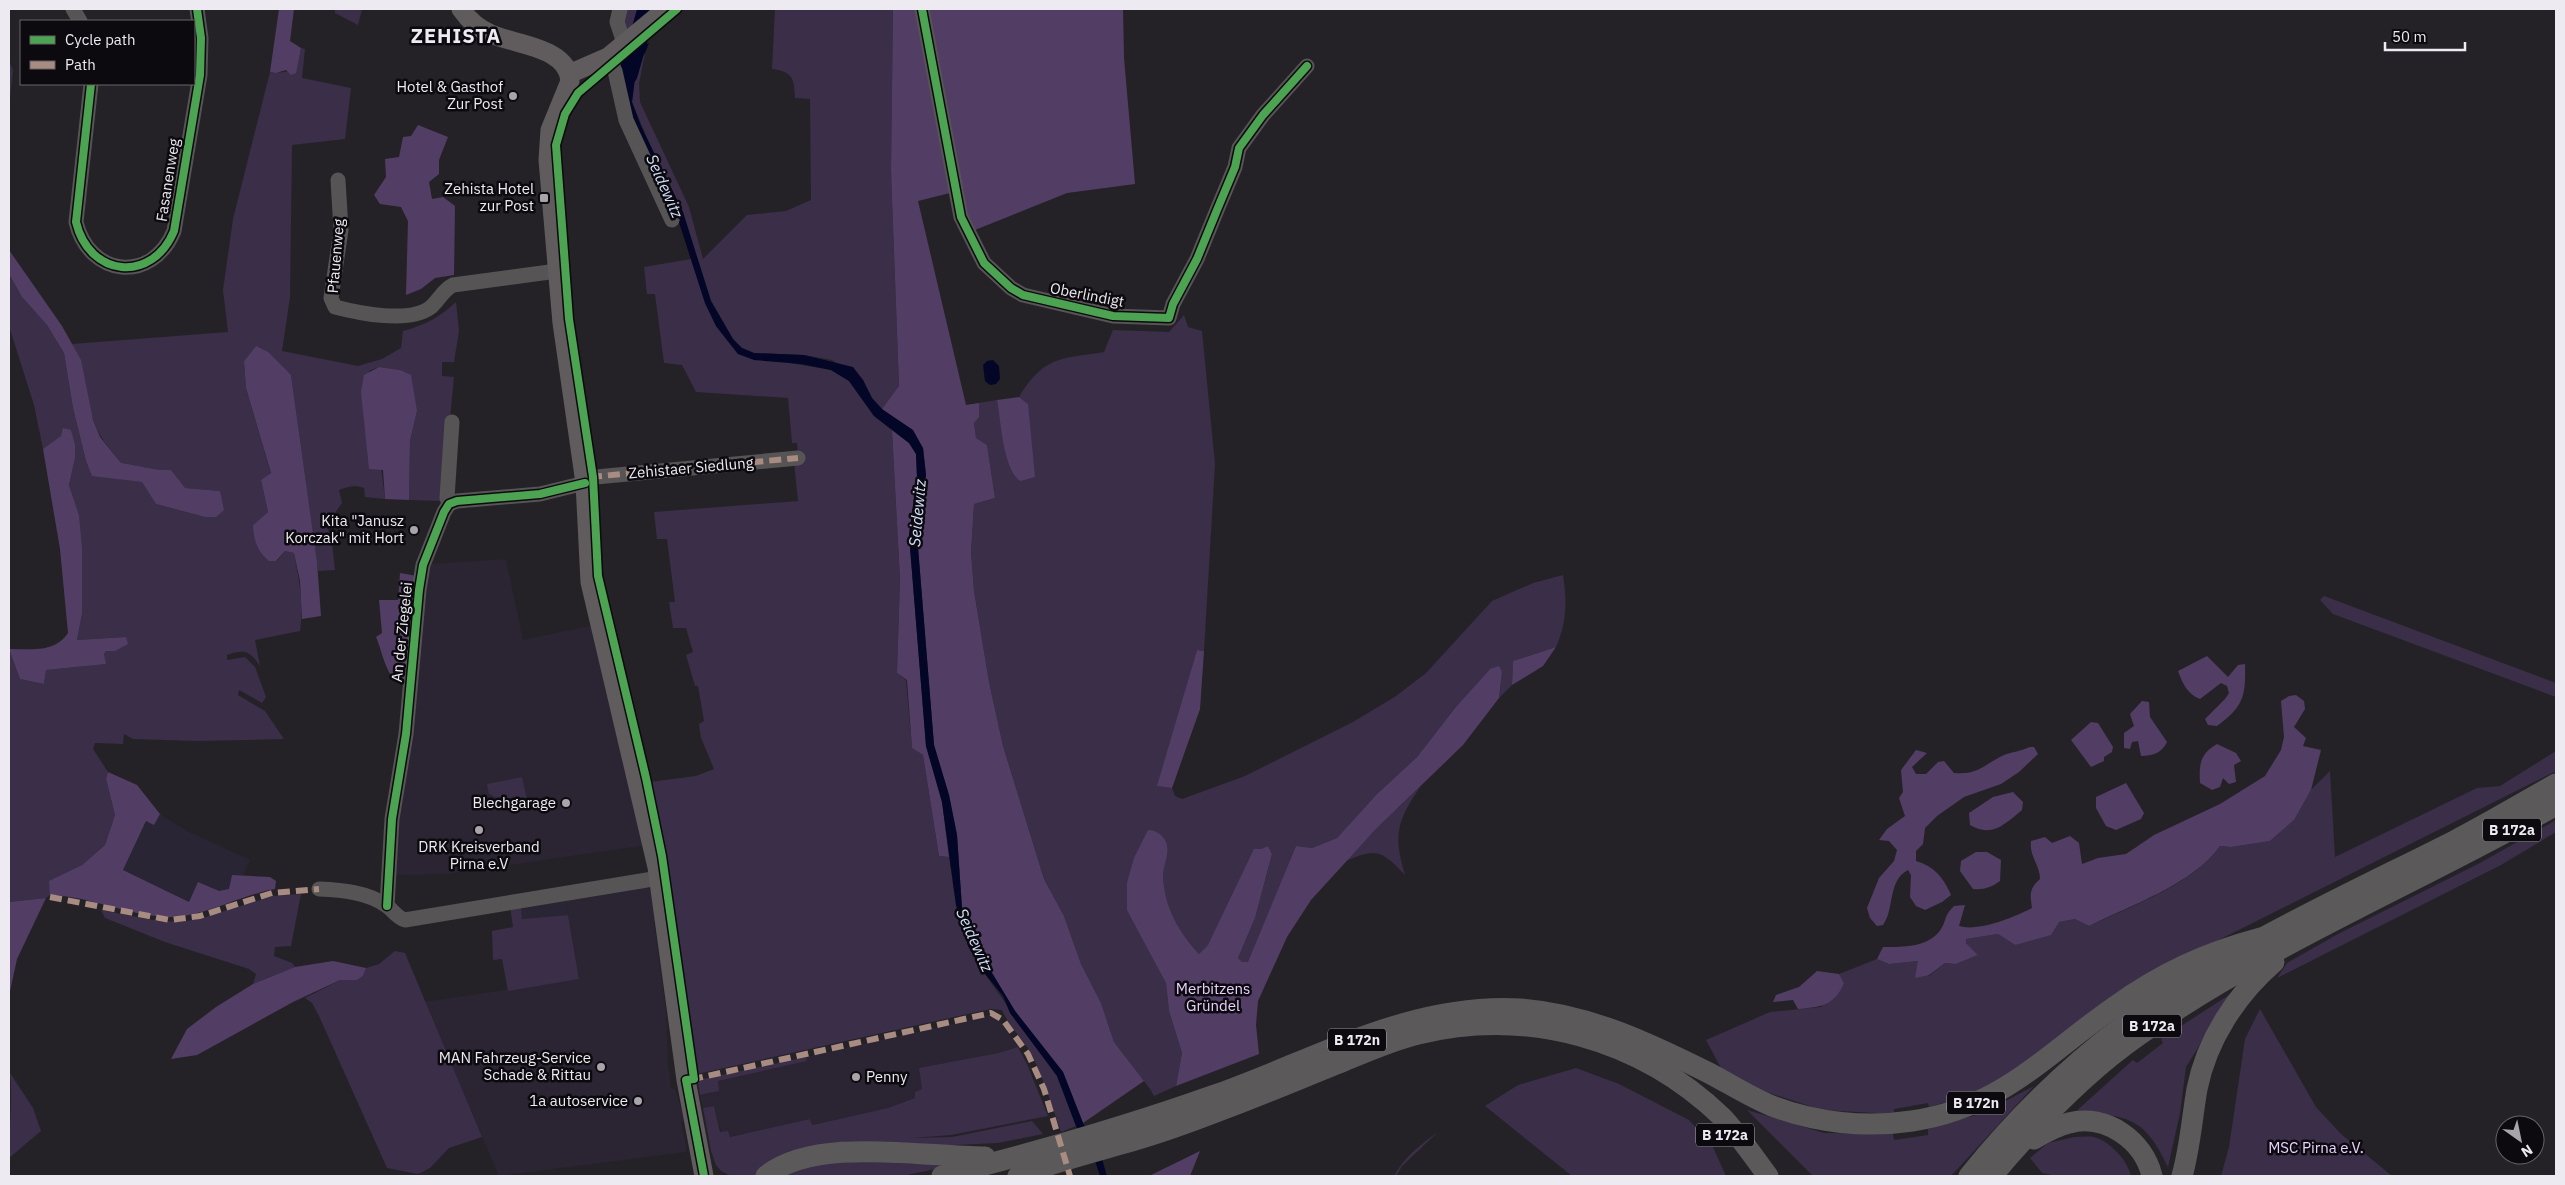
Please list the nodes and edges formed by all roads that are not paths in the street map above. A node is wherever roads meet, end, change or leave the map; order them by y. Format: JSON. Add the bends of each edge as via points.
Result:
{"nodes":[{"id":1,"x":73,"y":9,"type":"edge"},
{"id":2,"x":197,"y":9,"type":"edge"},
{"id":3,"x":461,"y":9,"type":"edge"},
{"id":4,"x":620,"y":9,"type":"edge"},
{"id":5,"x":922,"y":9,"type":"edge"},
{"id":6,"x":663,"y":11,"type":"edge"},
{"id":7,"x":79,"y":20,"type":"edge"},
{"id":8,"x":628,"y":40,"type":"junction"},
{"id":9,"x":608,"y":57,"type":"junction"},
{"id":10,"x":1307,"y":66,"type":"dead end"},
{"id":11,"x":569,"y":74,"type":"junction"},
{"id":12,"x":91,"y":85,"type":"edge"},
{"id":13,"x":338,"y":180,"type":"dead end"},
{"id":14,"x":672,"y":220,"type":"dead end"},
{"id":15,"x":556,"y":271,"type":"junction"},
{"id":16,"x":452,"y":422,"type":"dead end"},
{"id":17,"x":798,"y":458,"type":"dead end"},
{"id":18,"x":585,"y":481,"type":"junction"},
{"id":19,"x":449,"y":504,"type":"junction"},
{"id":20,"x":2556,"y":784,"type":"edge"},
{"id":21,"x":2556,"y":805,"type":"edge"},
{"id":22,"x":658,"y":878,"type":"junction"},
{"id":23,"x":319,"y":889,"type":"dead end"},
{"id":24,"x":387,"y":906,"type":"junction"},
{"id":25,"x":2324,"y":926,"type":"junction"},
{"id":26,"x":2261,"y":938,"type":"junction"},
{"id":27,"x":1582,"y":1027,"type":"junction"},
{"id":28,"x":1660,"y":1050,"type":"junction"},
{"id":29,"x":1698,"y":1097,"type":"junction"},
{"id":30,"x":1035,"y":1161,"type":"junction"},
{"id":31,"x":1999,"y":1168,"type":"edge"},
{"id":32,"x":704,"y":1176,"type":"edge"},
{"id":33,"x":766,"y":1176,"type":"edge"},
{"id":34,"x":942,"y":1176,"type":"edge"},
{"id":35,"x":987,"y":1176,"type":"edge"},
{"id":36,"x":1018,"y":1176,"type":"edge"},
{"id":37,"x":1749,"y":1176,"type":"edge"},
{"id":38,"x":1768,"y":1176,"type":"edge"},
{"id":39,"x":1779,"y":1176,"type":"edge"},
{"id":40,"x":1968,"y":1176,"type":"edge"},
{"id":41,"x":2152,"y":1176,"type":"edge"},
{"id":42,"x":2182,"y":1176,"type":"edge"}],
"edges":[{"from":1,"to":7,"type":"street"},
{"from":2,"to":12,"type":"street","name":"Fasanenweg","via":[[202,38],[200,75],[174,230],[161,253],[132,267],[112,266],[94,256],[83,242],[76,222]]},
{"from":3,"to":11,"type":"main road","via":[[490,34],[555,56],[564,63]]},
{"from":4,"to":8,"type":"street","via":[[617,22]]},
{"from":5,"to":10,"type":"street","name":"Oberlindigt","via":[[961,217],[976,251],[994,273],[1023,295],[1114,316],[1169,318],[1218,210],[1239,148]]},
{"from":6,"to":8,"type":"main road"},
{"from":8,"to":9,"type":"main road"},
{"from":9,"to":11,"type":"main road"},
{"from":9,"to":14,"type":"street","via":[[615,71],[626,120]]},
{"from":11,"to":15,"type":"main road","via":[[570,81],[550,130]]},
{"from":13,"to":15,"type":"street","name":"Pfauenweg","via":[[341,230],[331,298],[335,307],[375,316],[420,313],[453,285]]},
{"from":15,"to":18,"type":"main road"},
{"from":16,"to":19,"type":"street","name":"An der Ziegelei"},
{"from":17,"to":18,"type":"street","name":"Zehistaer Siedlung"},
{"from":18,"to":19,"type":"street","via":[[540,494]]},
{"from":18,"to":22,"type":"main road","via":[[593,596],[640,788]]},
{"from":19,"to":24,"type":"street","name":"An der Ziegelei","via":[[423,565],[420,582],[406,734],[392,819]]},
{"from":20,"to":26,"type":"highway","number":"B 172a","via":[[2457,839]]},
{"from":21,"to":25,"type":"highway","number":"B 172a"},
{"from":22,"to":24,"type":"street","via":[[415,919],[399,918]]},
{"from":22,"to":32,"type":"main road","via":[[686,1080]]},
{"from":23,"to":24,"type":"street","via":[[360,894]]},
{"from":25,"to":31,"type":"highway","number":"B 172a","via":[[2209,989],[2138,1036],[2074,1089]]},
{"from":25,"to":42,"type":"highway","number":"B 172a","via":[[2268,967],[2237,1002],[2222,1026],[2201,1072]]},
{"from":26,"to":28,"type":"highway","number":"B 172n","via":[[2207,954],[2150,983],[2008,1088],[1935,1117],[1873,1124],[1800,1115],[1746,1094]]},
{"from":26,"to":40,"type":"highway","number":"B 172a","via":[[2142,1011],[2061,1076]]},
{"from":27,"to":28,"type":"highway","number":"B 172n"},
{"from":27,"to":29,"type":"highway","number":"B 172n","via":[[1643,1060]]},
{"from":27,"to":30,"type":"highway","number":"B 172n","via":[[1541,1012],[1492,1009],[1426,1017],[1384,1029],[1218,1094],[1145,1128]]},
{"from":28,"to":39,"type":"highway","number":"B 172n","via":[[1731,1111]]},
{"from":29,"to":37,"type":"highway","number":"B 172a","via":[[1736,1151]]},
{"from":29,"to":38,"type":"highway","number":"B 172n","via":[[1723,1119]]},
{"from":30,"to":33,"type":"highway","via":[[873,1153],[811,1155]]},
{"from":30,"to":34,"type":"highway","number":"B 172n"},
{"from":30,"to":35,"type":"highway","number":"B 172n"},
{"from":30,"to":36,"type":"highway","number":"B 172n"},
{"from":31,"to":41,"type":"highway","via":[[2052,1129],[2070,1122],[2089,1121],[2109,1126],[2135,1143],[2144,1154]]}]}
